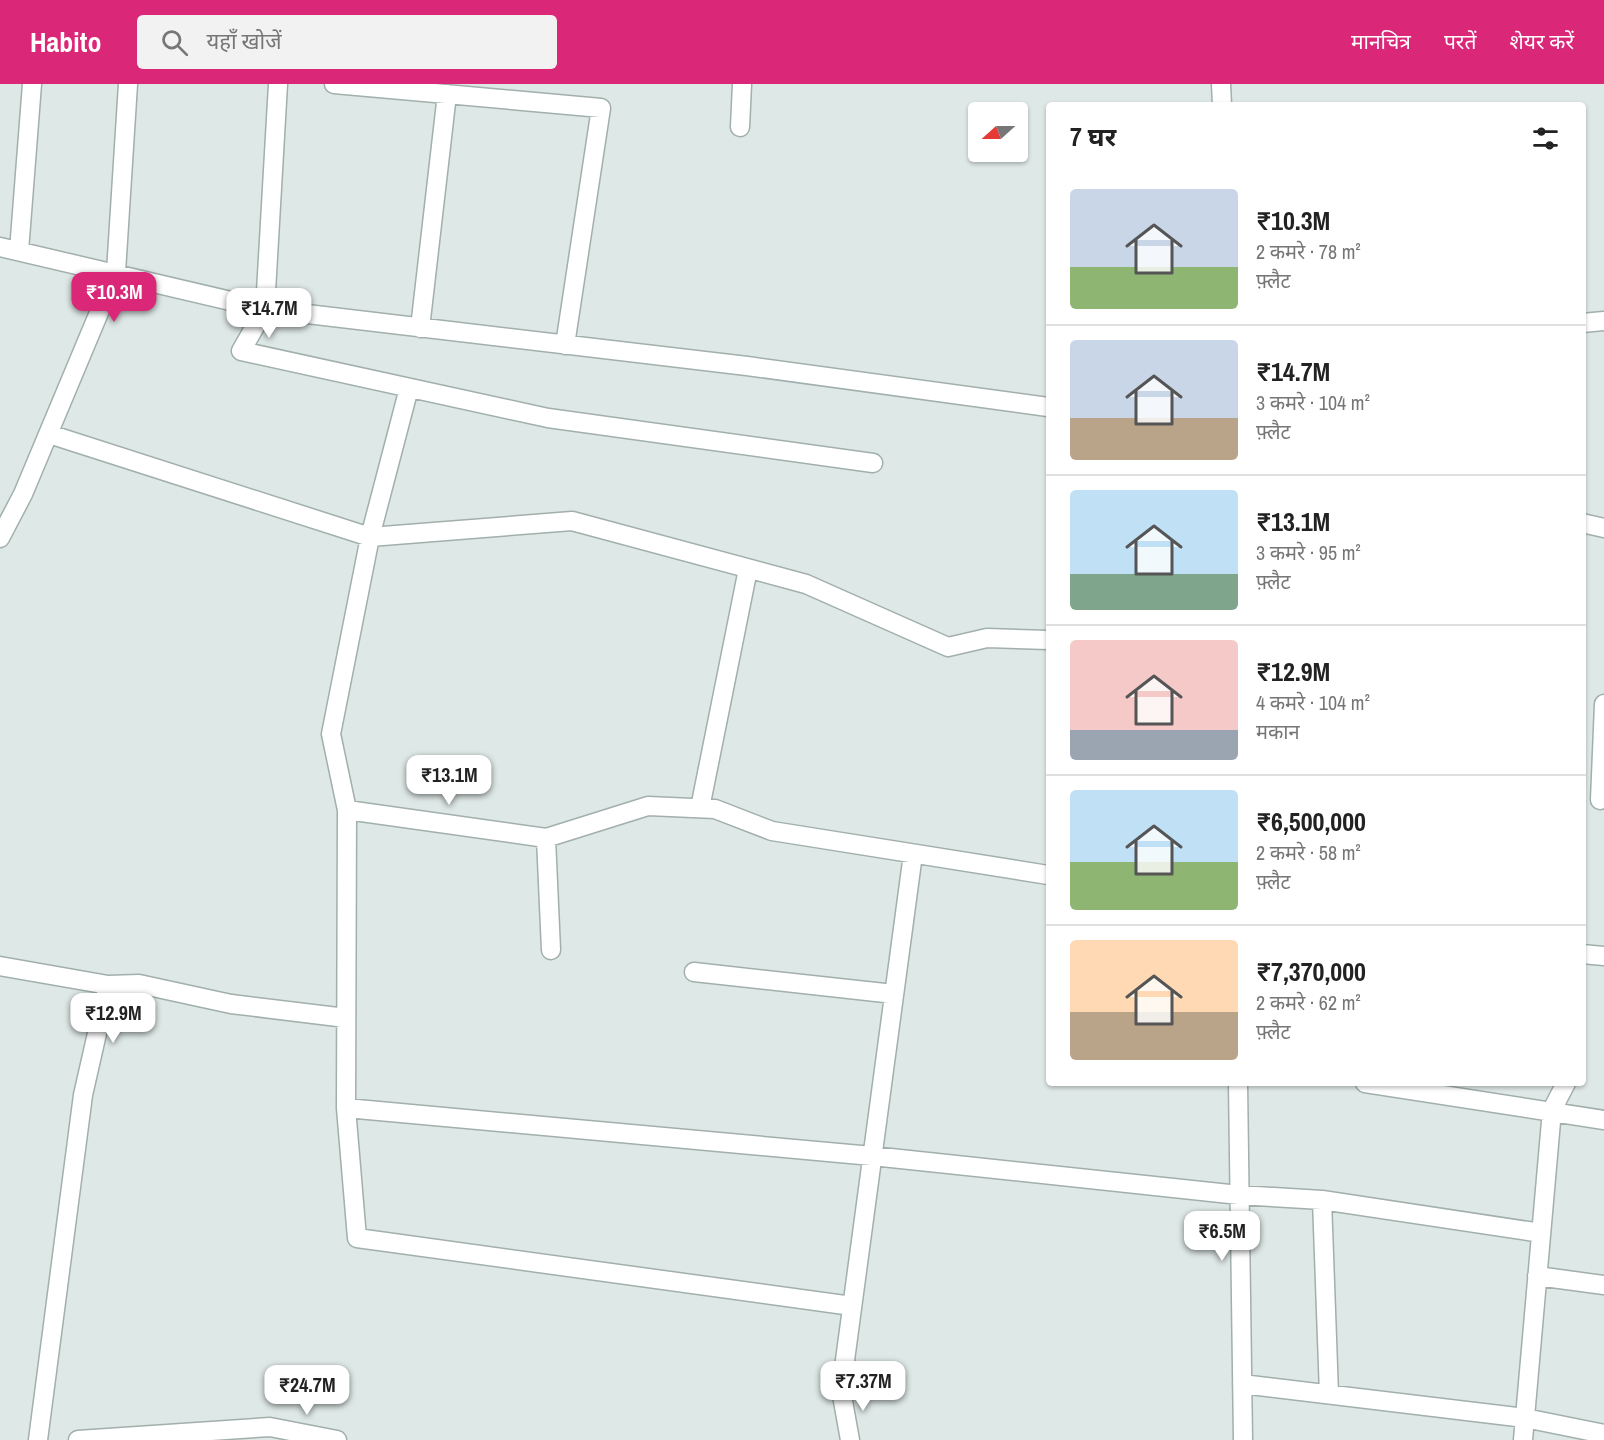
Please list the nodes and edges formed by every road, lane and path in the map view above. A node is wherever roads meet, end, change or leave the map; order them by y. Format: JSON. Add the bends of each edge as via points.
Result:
{"nodes":[{"id":1,"x":32,"y":84,"type":"edge"},
{"id":2,"x":128,"y":84,"type":"edge"},
{"id":3,"x":278,"y":84,"type":"edge"},
{"id":4,"x":334,"y":84,"type":"edge"},
{"id":5,"x":742,"y":84,"type":"edge"},
{"id":6,"x":1221,"y":84,"type":"edge"},
{"id":7,"x":447,"y":94,"type":"junction"},
{"id":8,"x":1222,"y":102,"type":"edge"},
{"id":9,"x":740,"y":127,"type":"dead end"},
{"id":10,"x":0,"y":247,"type":"edge"},
{"id":11,"x":19,"y":251,"type":"junction"},
{"id":12,"x":116,"y":272,"type":"junction"},
{"id":13,"x":265,"y":309,"type":"junction"},
{"id":14,"x":1604,"y":321,"type":"edge"},
{"id":15,"x":1586,"y":323,"type":"edge"},
{"id":16,"x":420,"y":328,"type":"junction"},
{"id":17,"x":565,"y":345,"type":"junction"},
{"id":18,"x":409,"y":388,"type":"junction"},
{"id":19,"x":1046,"y":407,"type":"edge"},
{"id":20,"x":49,"y":434,"type":"junction"},
{"id":21,"x":873,"y":464,"type":"dead end"},
{"id":22,"x":1586,"y":524,"type":"edge"},
{"id":23,"x":1604,"y":528,"type":"edge"},
{"id":24,"x":370,"y":537,"type":"junction"},
{"id":25,"x":0,"y":538,"type":"edge"},
{"id":26,"x":748,"y":569,"type":"junction"},
{"id":27,"x":1046,"y":640,"type":"edge"},
{"id":28,"x":1604,"y":704,"type":"edge"},
{"id":29,"x":1596,"y":799,"type":"edge"},
{"id":30,"x":700,"y":808,"type":"junction"},
{"id":31,"x":347,"y":810,"type":"junction"},
{"id":32,"x":546,"y":838,"type":"junction"},
{"id":33,"x":913,"y":854,"type":"junction"},
{"id":34,"x":1046,"y":875,"type":"edge"},
{"id":35,"x":551,"y":950,"type":"dead end"},
{"id":36,"x":1586,"y":954,"type":"edge"},
{"id":37,"x":1604,"y":956,"type":"edge"},
{"id":38,"x":0,"y":966,"type":"edge"},
{"id":39,"x":694,"y":972,"type":"dead end"},
{"id":40,"x":108,"y":985,"type":"junction"},
{"id":41,"x":894,"y":994,"type":"junction"},
{"id":42,"x":346,"y":1018,"type":"junction"},
{"id":43,"x":1238,"y":1086,"type":"edge"},
{"id":44,"x":1386,"y":1086,"type":"edge"},
{"id":45,"x":1564,"y":1086,"type":"edge"},
{"id":46,"x":346,"y":1108,"type":"junction"},
{"id":47,"x":1552,"y":1110,"type":"junction"},
{"id":48,"x":1604,"y":1120,"type":"edge"},
{"id":49,"x":872,"y":1156,"type":"junction"},
{"id":50,"x":1239,"y":1195,"type":"junction"},
{"id":51,"x":1322,"y":1200,"type":"junction"},
{"id":52,"x":1541,"y":1233,"type":"junction"},
{"id":53,"x":1537,"y":1276,"type":"junction"},
{"id":54,"x":1604,"y":1285,"type":"edge"},
{"id":55,"x":852,"y":1306,"type":"junction"},
{"id":56,"x":1242,"y":1383,"type":"junction"},
{"id":57,"x":1329,"y":1394,"type":"junction"},
{"id":58,"x":1525,"y":1418,"type":"junction"},
{"id":59,"x":1604,"y":1434,"type":"edge"},
{"id":60,"x":38,"y":1440,"type":"edge"},
{"id":61,"x":78,"y":1440,"type":"edge"},
{"id":62,"x":337,"y":1440,"type":"edge"},
{"id":63,"x":850,"y":1440,"type":"edge"},
{"id":64,"x":1243,"y":1440,"type":"edge"},
{"id":65,"x":1523,"y":1440,"type":"edge"}],
"edges":[{"from":1,"to":11,"type":"street"},
{"from":2,"to":12,"type":"street"},
{"from":3,"to":13,"type":"street"},
{"from":4,"to":7,"type":"street"},
{"from":5,"to":9,"type":"street"},
{"from":6,"to":8,"type":"street"},
{"from":7,"to":16,"type":"street"},
{"from":7,"to":17,"type":"street","via":[[601,108]]},
{"from":10,"to":11,"type":"street"},
{"from":11,"to":12,"type":"street"},
{"from":12,"to":13,"type":"street"},
{"from":12,"to":20,"type":"street"},
{"from":13,"to":16,"type":"street"},
{"from":13,"to":18,"type":"street","via":[[242,351]]},
{"from":14,"to":15,"type":"street"},
{"from":16,"to":17,"type":"street"},
{"from":17,"to":19,"type":"street"},
{"from":18,"to":21,"type":"street","via":[[548,418]]},
{"from":18,"to":24,"type":"street"},
{"from":20,"to":24,"type":"street"},
{"from":20,"to":25,"type":"street"},
{"from":22,"to":23,"type":"street"},
{"from":24,"to":26,"type":"street","via":[[572,521]]},
{"from":24,"to":31,"type":"street","via":[[331,734]]},
{"from":26,"to":27,"type":"street","via":[[806,584],[948,647],[987,638]]},
{"from":26,"to":30,"type":"street"},
{"from":28,"to":29,"type":"street"},
{"from":30,"to":32,"type":"street","via":[[648,806]]},
{"from":30,"to":33,"type":"street","via":[[715,809],[772,831]]},
{"from":31,"to":32,"type":"street"},
{"from":31,"to":42,"type":"street"},
{"from":32,"to":35,"type":"street"},
{"from":33,"to":34,"type":"street"},
{"from":33,"to":41,"type":"street"},
{"from":36,"to":37,"type":"street"},
{"from":38,"to":40,"type":"street"},
{"from":39,"to":41,"type":"street"},
{"from":40,"to":42,"type":"street","via":[[139,984],[231,1004]]},
{"from":40,"to":60,"type":"street","via":[[83,1095]]},
{"from":41,"to":49,"type":"street"},
{"from":42,"to":46,"type":"street"},
{"from":43,"to":50,"type":"street"},
{"from":44,"to":47,"type":"street"},
{"from":45,"to":47,"type":"street"},
{"from":46,"to":49,"type":"street"},
{"from":46,"to":55,"type":"street","via":[[357,1238]]},
{"from":47,"to":48,"type":"street"},
{"from":47,"to":52,"type":"street"},
{"from":49,"to":50,"type":"street"},
{"from":49,"to":55,"type":"street"},
{"from":50,"to":51,"type":"street"},
{"from":50,"to":56,"type":"street"},
{"from":51,"to":52,"type":"street"},
{"from":51,"to":57,"type":"street"},
{"from":52,"to":53,"type":"street"},
{"from":53,"to":54,"type":"street"},
{"from":53,"to":58,"type":"street"},
{"from":55,"to":63,"type":"street","via":[[841,1390]]},
{"from":56,"to":57,"type":"street"},
{"from":56,"to":64,"type":"street"},
{"from":57,"to":58,"type":"street"},
{"from":58,"to":59,"type":"street"},
{"from":58,"to":65,"type":"street"},
{"from":61,"to":62,"type":"street","via":[[270,1427]]}]}
